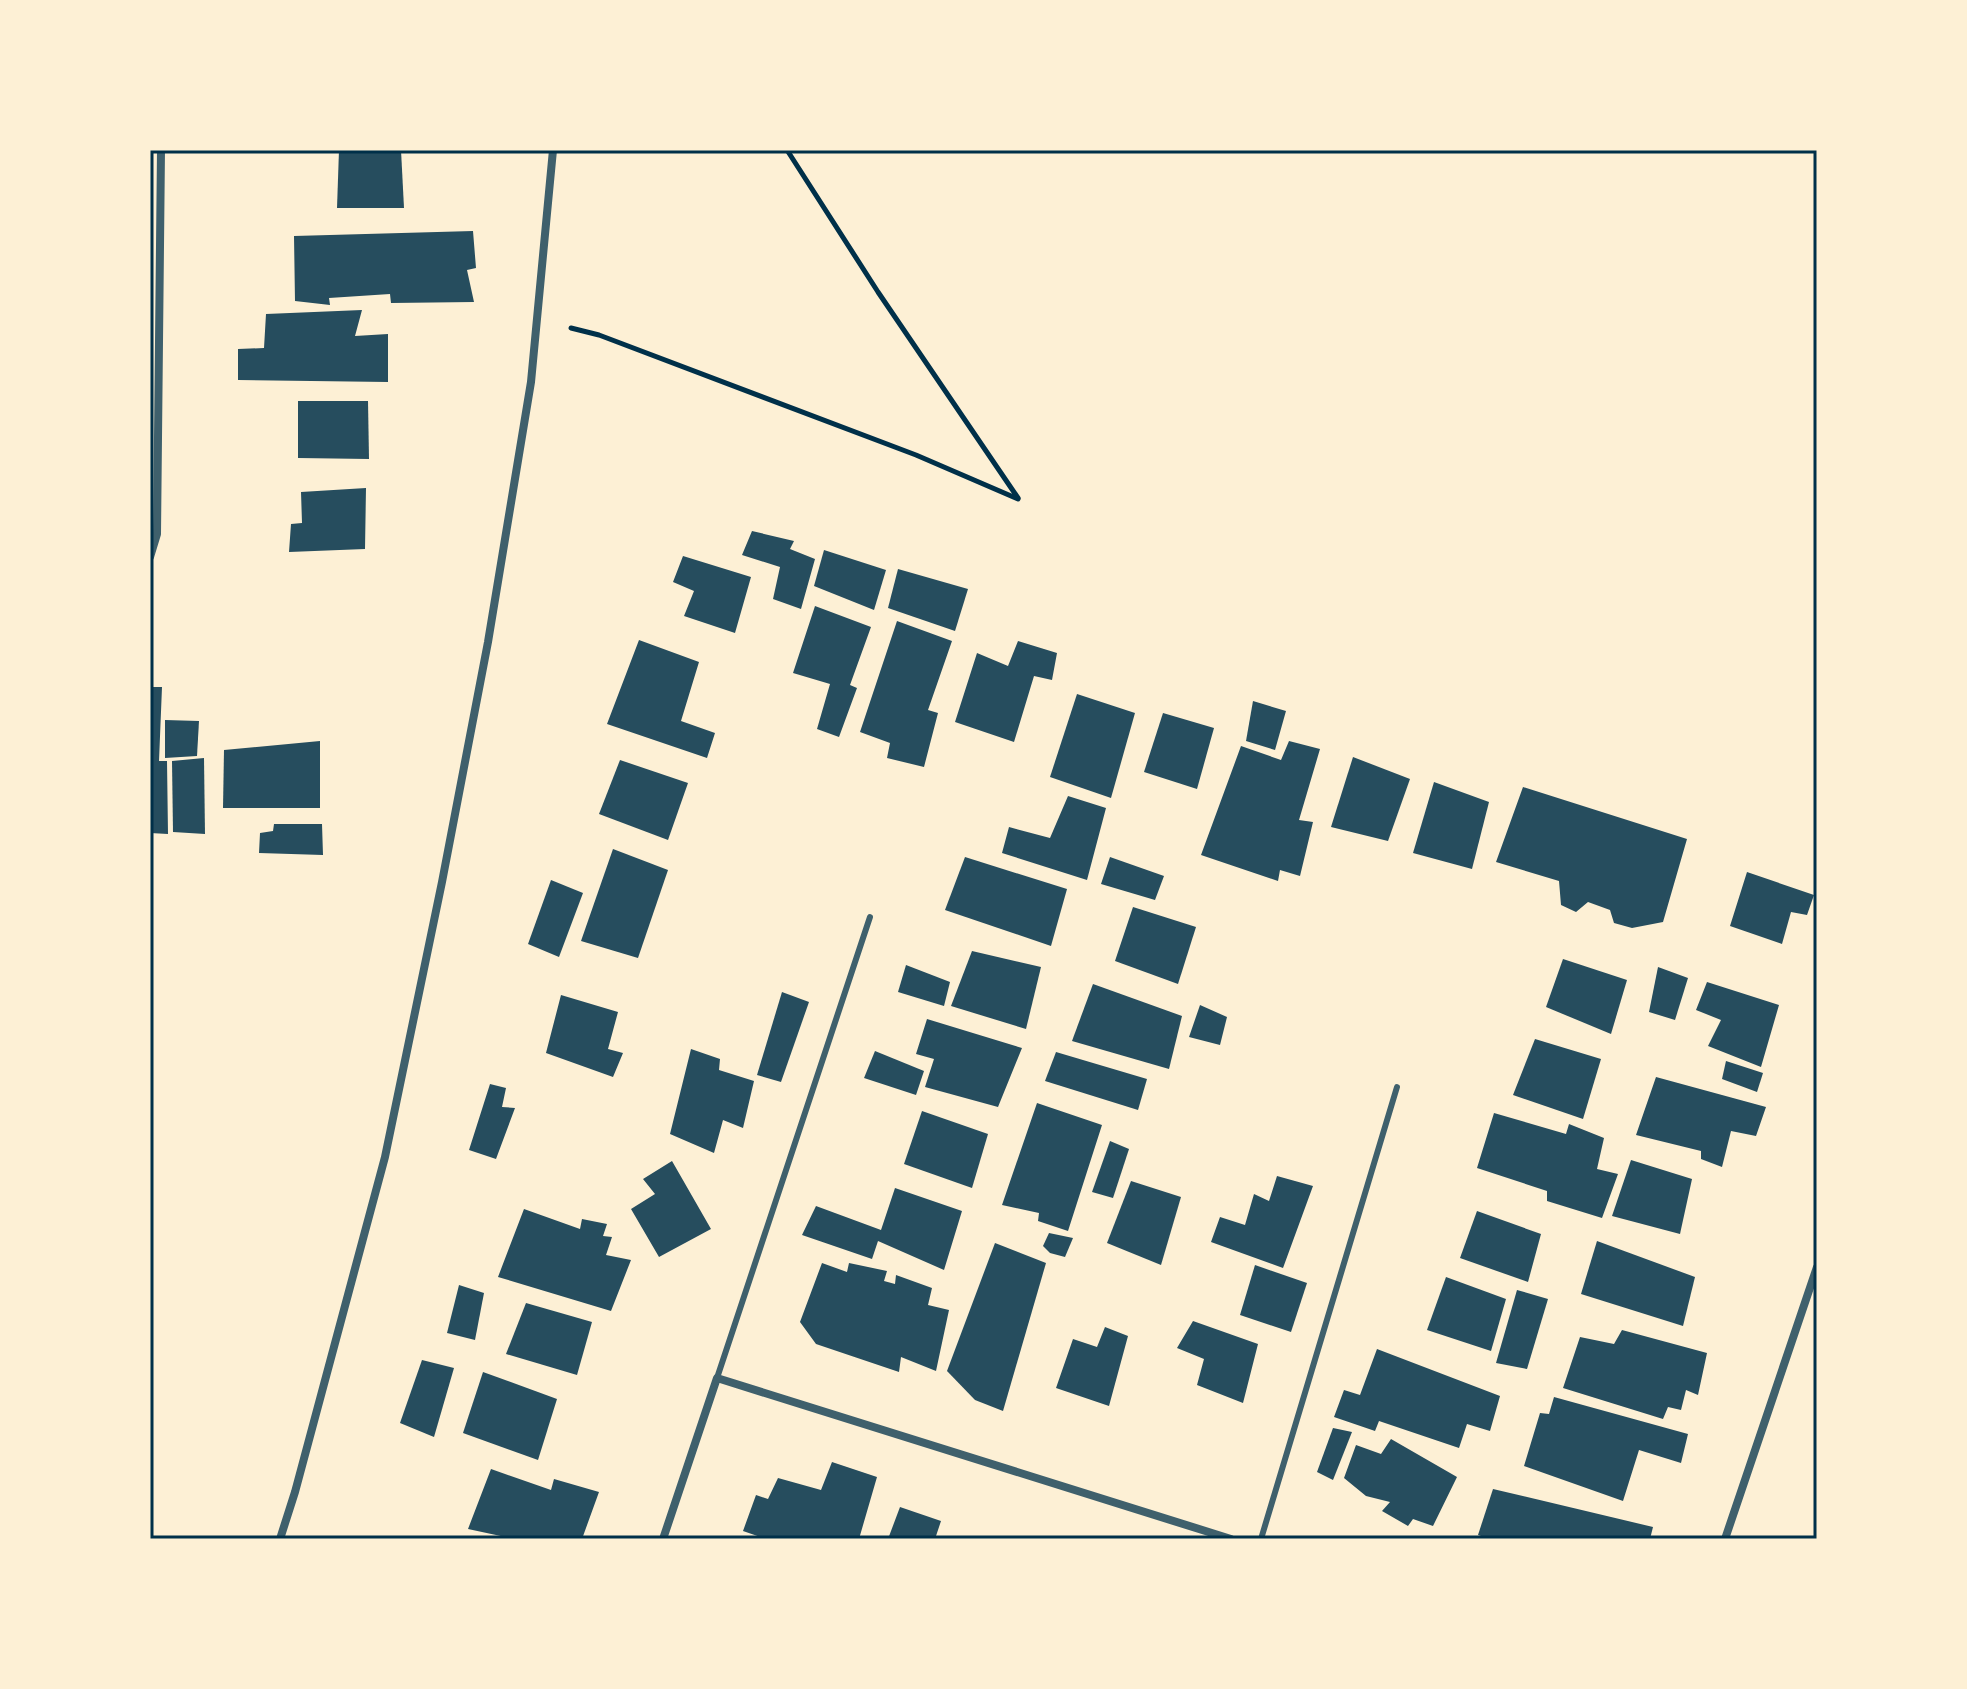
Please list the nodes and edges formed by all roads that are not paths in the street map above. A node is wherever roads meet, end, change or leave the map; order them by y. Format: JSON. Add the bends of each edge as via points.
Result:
{"nodes":[{"id":1,"x":161,"y":150,"type":"edge"},
{"id":2,"x":553,"y":150,"type":"edge"},
{"id":3,"x":150,"y":557,"type":"edge"},
{"id":4,"x":870,"y":917,"type":"dead end"},
{"id":5,"x":1397,"y":1087,"type":"dead end"},
{"id":6,"x":1817,"y":1267,"type":"edge"},
{"id":7,"x":717,"y":1378,"type":"junction"},
{"id":8,"x":280,"y":1539,"type":"edge"},
{"id":9,"x":663,"y":1539,"type":"edge"},
{"id":10,"x":1231,"y":1539,"type":"edge"},
{"id":11,"x":1261,"y":1539,"type":"edge"},
{"id":12,"x":1725,"y":1539,"type":"edge"}],
"edges":[{"from":1,"to":3,"type":"street","via":[[157,534]]},
{"from":2,"to":8,"type":"street","via":[[531,382],[442,882],[385,1157]]},
{"from":4,"to":7,"type":"lane"},
{"from":5,"to":11,"type":"lane"},
{"from":6,"to":12,"type":"street"},
{"from":7,"to":9,"type":"street"},
{"from":7,"to":10,"type":"street"}]}
